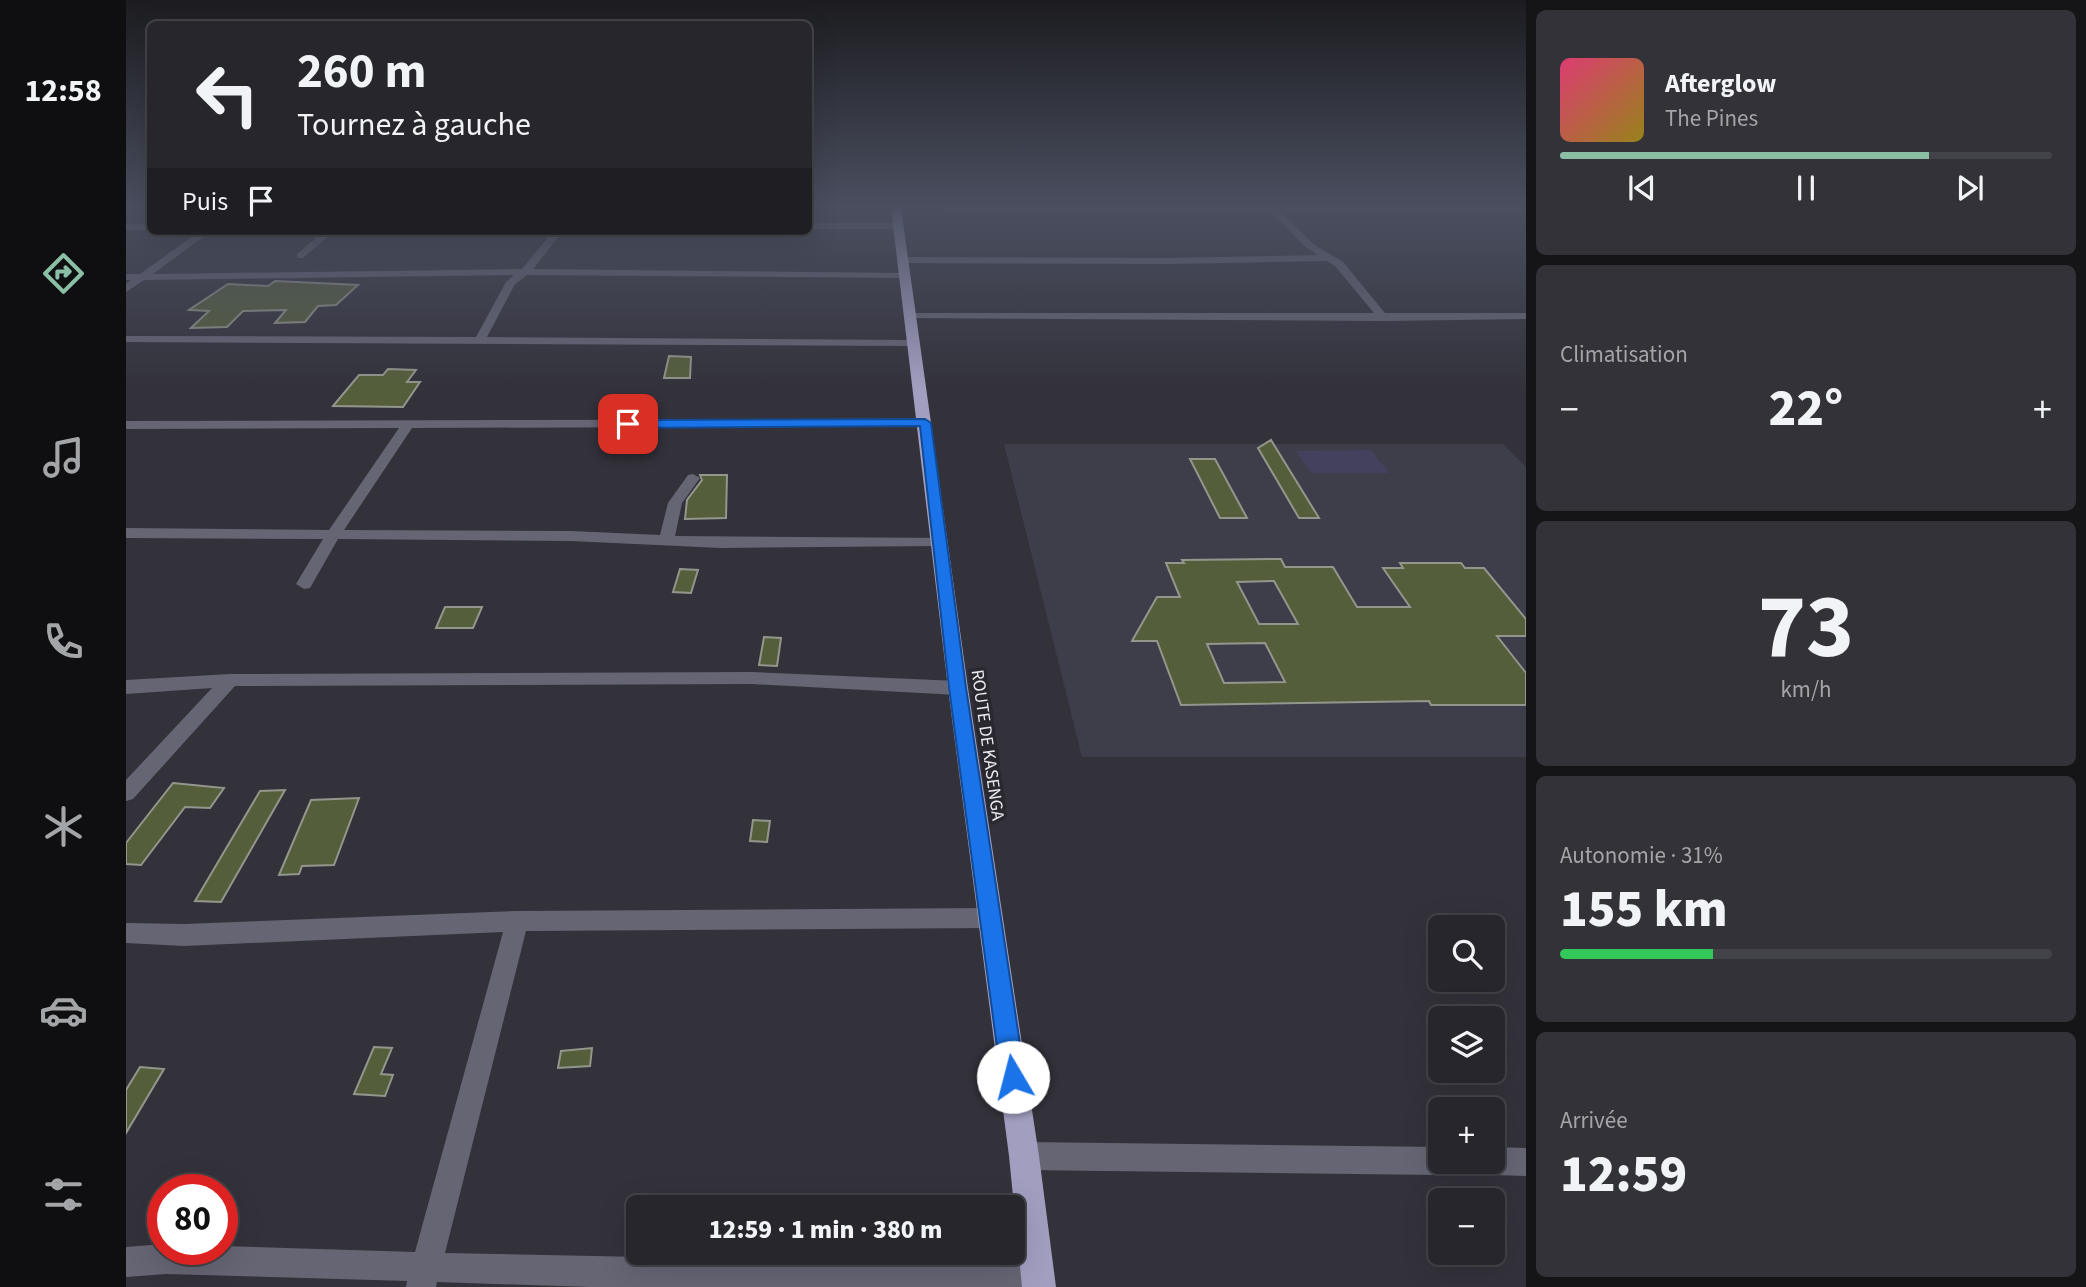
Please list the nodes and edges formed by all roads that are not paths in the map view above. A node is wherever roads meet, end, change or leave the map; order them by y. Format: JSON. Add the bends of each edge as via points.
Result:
{"nodes":[{"id":1,"x":154,"y":268,"type":"edge"},
{"id":2,"x":528,"y":268,"type":"edge"},
{"id":3,"x":897,"y":268,"type":"edge"},
{"id":4,"x":903,"y":268,"type":"edge"},
{"id":5,"x":1341,"y":268,"type":"edge"},
{"id":6,"x":525,"y":272,"type":"junction"},
{"id":7,"x":126,"y":277,"type":"edge"},
{"id":8,"x":142,"y":277,"type":"junction"},
{"id":9,"x":126,"y":289,"type":"edge"},
{"id":10,"x":911,"y":316,"type":"junction"},
{"id":11,"x":1526,"y":316,"type":"edge"},
{"id":12,"x":1384,"y":318,"type":"junction"},
{"id":13,"x":126,"y":339,"type":"edge"},
{"id":14,"x":480,"y":340,"type":"junction"},
{"id":15,"x":914,"y":343,"type":"junction"},
{"id":16,"x":925,"y":423,"type":"junction"},
{"id":17,"x":126,"y":425,"type":"edge"},
{"id":18,"x":408,"y":425,"type":"junction"},
{"id":19,"x":693,"y":478,"type":"dead end"},
{"id":20,"x":126,"y":533,"type":"edge"},
{"id":21,"x":334,"y":533,"type":"junction"},
{"id":22,"x":667,"y":539,"type":"junction"},
{"id":23,"x":939,"y":541,"type":"junction"},
{"id":24,"x":304,"y":584,"type":"dead end"},
{"id":25,"x":230,"y":680,"type":"junction"},
{"id":26,"x":126,"y":687,"type":"edge"},
{"id":27,"x":958,"y":688,"type":"junction"},
{"id":28,"x":126,"y":793,"type":"edge"},
{"id":29,"x":991,"y":918,"type":"junction"},
{"id":30,"x":517,"y":921,"type":"junction"},
{"id":31,"x":126,"y":933,"type":"edge"},
{"id":32,"x":1024,"y":1156,"type":"junction"},
{"id":33,"x":1428,"y":1161,"type":"edge"},
{"id":34,"x":1505,"y":1161,"type":"edge"},
{"id":35,"x":1526,"y":1162,"type":"edge"},
{"id":36,"x":126,"y":1262,"type":"edge"},
{"id":37,"x":423,"y":1277,"type":"edge"},
{"id":38,"x":1038,"y":1283,"type":"edge"}],
"edges":[{"from":1,"to":8,"type":"street"},
{"from":2,"to":6,"type":"street"},
{"from":3,"to":6,"type":"street"},
{"from":4,"to":10,"type":"highway","name":"ROUTE DE KASENGA"},
{"from":5,"to":12,"type":"street"},
{"from":6,"to":8,"type":"street"},
{"from":6,"to":14,"type":"street","via":[[511,282]]},
{"from":7,"to":8,"type":"street"},
{"from":8,"to":9,"type":"street"},
{"from":10,"to":12,"type":"street"},
{"from":10,"to":15,"type":"highway","name":"ROUTE DE KASENGA"},
{"from":11,"to":12,"type":"street"},
{"from":13,"to":14,"type":"street"},
{"from":14,"to":15,"type":"street"},
{"from":15,"to":16,"type":"highway","name":"ROUTE DE KASENGA"},
{"from":16,"to":18,"type":"street"},
{"from":16,"to":23,"type":"highway","name":"ROUTE DE KASENGA"},
{"from":17,"to":18,"type":"street"},
{"from":18,"to":21,"type":"street"},
{"from":19,"to":22,"type":"street","via":[[675,503]]},
{"from":20,"to":21,"type":"street"},
{"from":21,"to":22,"type":"street"},
{"from":21,"to":24,"type":"street"},
{"from":22,"to":23,"type":"street"},
{"from":23,"to":27,"type":"highway","name":"ROUTE DE KASENGA"},
{"from":25,"to":26,"type":"street"},
{"from":25,"to":27,"type":"street","via":[[752,678]]},
{"from":25,"to":28,"type":"street"},
{"from":27,"to":29,"type":"highway","name":"ROUTE DE KASENGA"},
{"from":29,"to":30,"type":"street"},
{"from":29,"to":32,"type":"highway","name":"ROUTE DE KASENGA"},
{"from":30,"to":31,"type":"street","via":[[184,935]]},
{"from":30,"to":37,"type":"street"},
{"from":32,"to":33,"type":"street"},
{"from":32,"to":38,"type":"highway","name":"ROUTE DE KASENGA"},
{"from":34,"to":35,"type":"street"},
{"from":36,"to":37,"type":"street","via":[[166,1259]]},
{"from":37,"to":38,"type":"street","via":[[652,1274]]}]}
